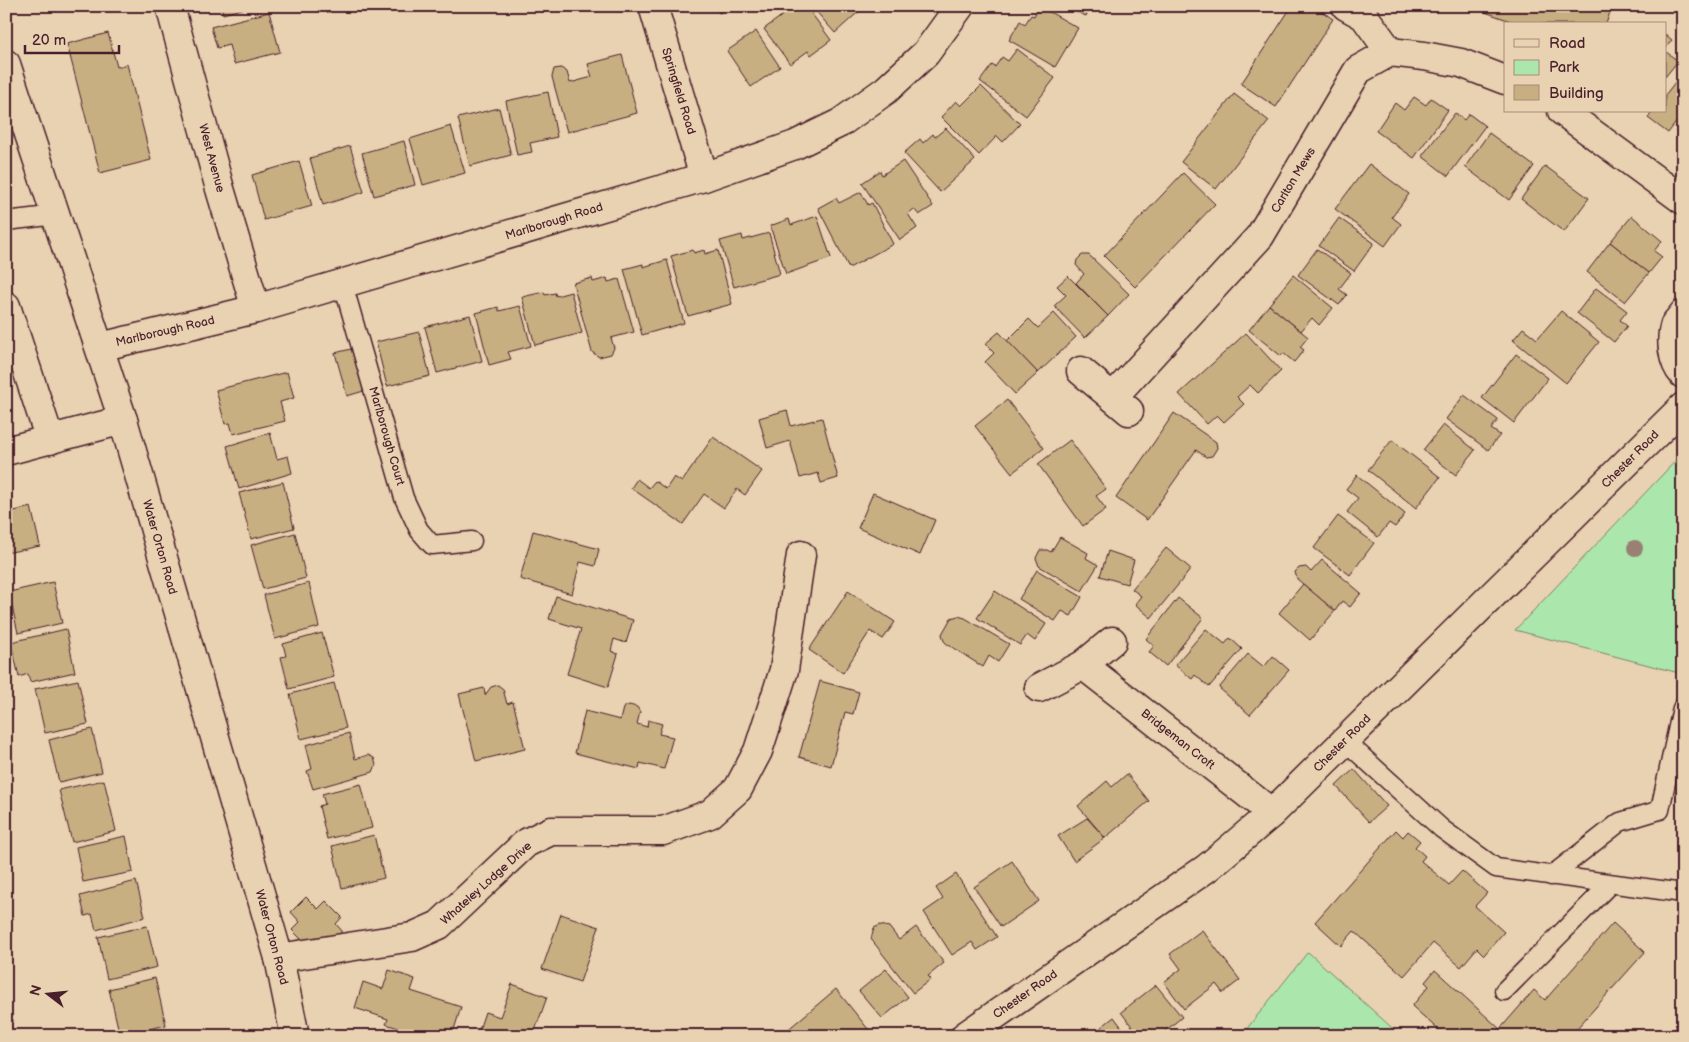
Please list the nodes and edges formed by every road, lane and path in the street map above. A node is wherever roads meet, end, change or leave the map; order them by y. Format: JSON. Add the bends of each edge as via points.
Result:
{"nodes":[{"id":1,"x":170,"y":6,"type":"edge"},
{"id":2,"x":654,"y":6,"type":"edge"},
{"id":3,"x":960,"y":6,"type":"edge"},
{"id":4,"x":1346,"y":6,"type":"edge"},
{"id":5,"x":1390,"y":52,"type":"junction"},
{"id":6,"x":6,"y":64,"type":"edge"},
{"id":7,"x":1504,"y":80,"type":"edge"},
{"id":8,"x":1563,"y":112,"type":"edge"},
{"id":9,"x":704,"y":177,"type":"junction"},
{"id":10,"x":1683,"y":200,"type":"edge"},
{"id":11,"x":57,"y":216,"type":"junction"},
{"id":12,"x":6,"y":221,"type":"edge"},
{"id":13,"x":343,"y":284,"type":"junction"},
{"id":14,"x":6,"y":306,"type":"edge"},
{"id":15,"x":256,"y":309,"type":"junction"},
{"id":16,"x":1683,"y":314,"type":"edge"},
{"id":17,"x":100,"y":347,"type":"junction"},
{"id":18,"x":1081,"y":372,"type":"dead end"},
{"id":19,"x":1683,"y":374,"type":"edge"},
{"id":20,"x":1683,"y":407,"type":"edge"},
{"id":21,"x":123,"y":420,"type":"junction"},
{"id":22,"x":50,"y":440,"type":"junction"},
{"id":23,"x":6,"y":451,"type":"edge"},
{"id":24,"x":472,"y":541,"type":"dead end"},
{"id":25,"x":801,"y":555,"type":"dead end"},
{"id":26,"x":1112,"y":641,"type":"dead end"},
{"id":27,"x":1083,"y":665,"type":"junction"},
{"id":28,"x":1040,"y":688,"type":"dead end"},
{"id":29,"x":1682,"y":708,"type":"edge"},
{"id":30,"x":1345,"y":741,"type":"junction"},
{"id":31,"x":1272,"y":813,"type":"junction"},
{"id":32,"x":1552,"y":876,"type":"junction"},
{"id":33,"x":1610,"y":884,"type":"junction"},
{"id":34,"x":1683,"y":893,"type":"edge"},
{"id":35,"x":279,"y":958,"type":"junction"},
{"id":36,"x":1504,"y":991,"type":"dead end"},
{"id":37,"x":295,"y":1036,"type":"edge"},
{"id":38,"x":965,"y":1036,"type":"edge"}],
"edges":[{"from":1,"to":15,"type":"street","name":"West Avenue"},
{"from":2,"to":9,"type":"street","name":"Springfield Road"},
{"from":3,"to":9,"type":"street","name":"Marlborough Road","via":[[926,53],[886,90],[840,123],[795,146]]},
{"from":4,"to":5,"type":"street","via":[[1364,16]]},
{"from":5,"to":7,"type":"street","via":[[1461,63]]},
{"from":5,"to":18,"type":"street","name":"Carlton Mews","via":[[1358,70],[1260,236],[1121,404]]},
{"from":6,"to":11,"type":"street","name":"Water Orton Road"},
{"from":8,"to":10,"type":"street"},
{"from":9,"to":13,"type":"street","name":"Marlborough Road"},
{"from":11,"to":12,"type":"lane"},
{"from":11,"to":17,"type":"street","name":"Water Orton Road"},
{"from":13,"to":15,"type":"street","name":"Marlborough Road"},
{"from":13,"to":24,"type":"lane","name":"Marlborough Court","via":[[404,498],[419,530],[432,545]]},
{"from":14,"to":22,"type":"street"},
{"from":15,"to":17,"type":"street","name":"Marlborough Road"},
{"from":16,"to":19,"type":"street","via":[[1676,324],[1672,346],[1676,366]]},
{"from":17,"to":21,"type":"street","name":"Water Orton Road"},
{"from":20,"to":30,"type":"street","name":"Chester Road"},
{"from":21,"to":22,"type":"street"},
{"from":21,"to":35,"type":"street","name":"Water Orton Road"},
{"from":22,"to":23,"type":"street"},
{"from":25,"to":35,"type":"street","name":"Whateley Lodge Drive","via":[[784,670],[758,751],[738,789],[710,814],[663,831],[550,831],[526,843],[439,926],[412,937]]},
{"from":26,"to":27,"type":"street"},
{"from":27,"to":28,"type":"street"},
{"from":27,"to":31,"type":"street","name":"Bridgeman Croft"},
{"from":29,"to":32,"type":"lane","via":[[1660,810],[1620,822]]},
{"from":30,"to":31,"type":"street","name":"Chester Road"},
{"from":30,"to":32,"type":"lane","via":[[1442,829],[1496,868]]},
{"from":31,"to":38,"type":"street","name":"Chester Road","via":[[1207,868]]},
{"from":32,"to":33,"type":"lane"},
{"from":33,"to":34,"type":"lane"},
{"from":33,"to":36,"type":"lane"},
{"from":35,"to":37,"type":"street","name":"Water Orton Road"}]}
